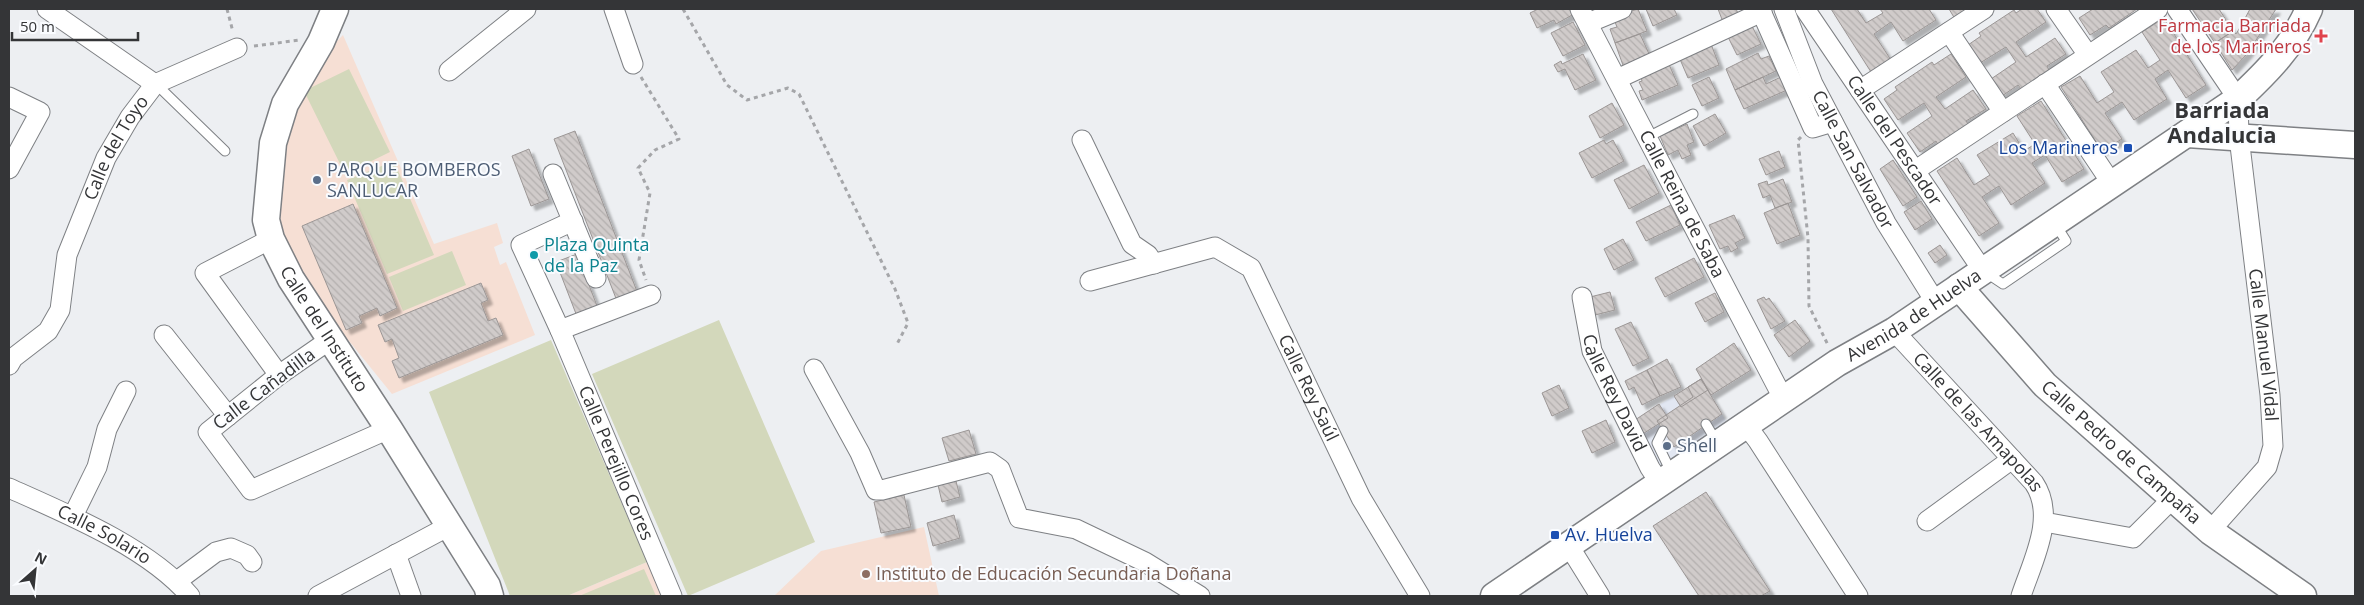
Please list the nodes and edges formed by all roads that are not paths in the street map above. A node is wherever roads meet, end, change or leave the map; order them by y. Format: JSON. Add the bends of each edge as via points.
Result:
{"nodes":[{"id":1,"x":47,"y":9,"type":"edge"},
{"id":2,"x":335,"y":9,"type":"edge"},
{"id":3,"x":526,"y":9,"type":"edge"},
{"id":4,"x":614,"y":9,"type":"edge"},
{"id":5,"x":1622,"y":9,"type":"edge"},
{"id":6,"x":1984,"y":9,"type":"edge"},
{"id":7,"x":2056,"y":9,"type":"edge"},
{"id":8,"x":2158,"y":9,"type":"edge"},
{"id":9,"x":2177,"y":9,"type":"edge"},
{"id":10,"x":2309,"y":9,"type":"edge"},
{"id":11,"x":1761,"y":10,"type":"edge"},
{"id":12,"x":1794,"y":11,"type":"edge"},
{"id":13,"x":1584,"y":16,"type":"edge"},
{"id":14,"x":1949,"y":32,"type":"junction"},
{"id":15,"x":237,"y":48,"type":"road end"},
{"id":16,"x":2088,"y":55,"type":"junction"},
{"id":17,"x":633,"y":64,"type":"road end"},
{"id":18,"x":449,"y":71,"type":"dead end"},
{"id":19,"x":1617,"y":79,"type":"junction"},
{"id":20,"x":156,"y":84,"type":"junction"},
{"id":21,"x":2044,"y":84,"type":"junction"},
{"id":22,"x":1860,"y":90,"type":"junction"},
{"id":23,"x":9,"y":97,"type":"edge"},
{"id":24,"x":2238,"y":99,"type":"junction"},
{"id":25,"x":2003,"y":112,"type":"junction"},
{"id":26,"x":1693,"y":114,"type":"dead end"},
{"id":27,"x":1833,"y":122,"type":"junction"},
{"id":28,"x":2187,"y":134,"type":"junction"},
{"id":29,"x":1648,"y":137,"type":"junction"},
{"id":30,"x":2239,"y":137,"type":"junction"},
{"id":31,"x":1082,"y":140,"type":"dead end"},
{"id":32,"x":2355,"y":145,"type":"edge"},
{"id":33,"x":225,"y":151,"type":"dead end"},
{"id":34,"x":9,"y":169,"type":"edge"},
{"id":35,"x":1916,"y":170,"type":"junction"},
{"id":36,"x":553,"y":174,"type":"dead end"},
{"id":37,"x":2112,"y":184,"type":"junction"},
{"id":38,"x":572,"y":221,"type":"junction"},
{"id":39,"x":271,"y":239,"type":"junction"},
{"id":40,"x":1154,"y":264,"type":"junction"},
{"id":41,"x":1983,"y":271,"type":"junction"},
{"id":42,"x":596,"y":278,"type":"dead end"},
{"id":43,"x":1090,"y":281,"type":"dead end"},
{"id":44,"x":1958,"y":288,"type":"junction"},
{"id":45,"x":651,"y":295,"type":"road end"},
{"id":46,"x":1582,"y":297,"type":"dead end"},
{"id":47,"x":1936,"y":303,"type":"junction"},
{"id":48,"x":560,"y":330,"type":"junction"},
{"id":49,"x":1894,"y":331,"type":"junction"},
{"id":50,"x":164,"y":335,"type":"dead end"},
{"id":51,"x":331,"y":339,"type":"junction"},
{"id":52,"x":9,"y":365,"type":"edge"},
{"id":53,"x":814,"y":369,"type":"dead end"},
{"id":54,"x":279,"y":375,"type":"junction"},
{"id":55,"x":126,"y":391,"type":"dead end"},
{"id":56,"x":1784,"y":400,"type":"junction"},
{"id":57,"x":228,"y":416,"type":"junction"},
{"id":58,"x":1746,"y":425,"type":"junction"},
{"id":59,"x":389,"y":429,"type":"junction"},
{"id":60,"x":1663,"y":431,"type":"dead end"},
{"id":61,"x":2012,"y":459,"type":"junction"},
{"id":62,"x":1666,"y":479,"type":"junction"},
{"id":63,"x":9,"y":488,"type":"edge"},
{"id":64,"x":2173,"y":498,"type":"junction"},
{"id":65,"x":72,"y":516,"type":"junction"},
{"id":66,"x":1927,"y":521,"type":"dead end"},
{"id":67,"x":2044,"y":522,"type":"junction"},
{"id":68,"x":449,"y":526,"type":"junction"},
{"id":69,"x":2210,"y":531,"type":"junction"},
{"id":70,"x":1569,"y":546,"type":"junction"},
{"id":71,"x":396,"y":554,"type":"junction"},
{"id":72,"x":252,"y":562,"type":"dead end"},
{"id":73,"x":177,"y":581,"type":"junction"},
{"id":74,"x":190,"y":596,"type":"edge"},
{"id":75,"x":318,"y":596,"type":"edge"},
{"id":76,"x":411,"y":596,"type":"edge"},
{"id":77,"x":490,"y":596,"type":"edge"},
{"id":78,"x":672,"y":596,"type":"edge"},
{"id":79,"x":1200,"y":596,"type":"edge"},
{"id":80,"x":1420,"y":596,"type":"edge"},
{"id":81,"x":1494,"y":596,"type":"edge"},
{"id":82,"x":1600,"y":596,"type":"edge"},
{"id":83,"x":1858,"y":596,"type":"edge"},
{"id":84,"x":2021,"y":596,"type":"edge"},
{"id":85,"x":2303,"y":596,"type":"edge"}],
"edges":[{"from":1,"to":20,"type":"street"},
{"from":2,"to":39,"type":"street","name":"Calle del Instituto","via":[[321,42],[285,104],[272,143],[266,220]]},
{"from":3,"to":18,"type":"street"},
{"from":4,"to":17,"type":"street"},
{"from":5,"to":13,"type":"street"},
{"from":6,"to":14,"type":"street"},
{"from":7,"to":16,"type":"street"},
{"from":8,"to":16,"type":"street"},
{"from":9,"to":24,"type":"street"},
{"from":10,"to":24,"type":"street","name":"Avenida de Huelva","via":[[2275,64]]},
{"from":11,"to":19,"type":"street"},
{"from":11,"to":27,"type":"street","via":[[1813,128]]},
{"from":12,"to":22,"type":"street","name":"Calle del Pescador"},
{"from":12,"to":27,"type":"street","name":"Calle San Salvador","via":[[1814,84]]},
{"from":13,"to":19,"type":"street","name":"Calle Reina de Saba"},
{"from":14,"to":22,"type":"street"},
{"from":14,"to":25,"type":"street"},
{"from":15,"to":20,"type":"street","name":"Calle del Toyo"},
{"from":16,"to":21,"type":"street"},
{"from":19,"to":29,"type":"street","name":"Calle Reina de Saba"},
{"from":20,"to":33,"type":"lane"},
{"from":20,"to":52,"type":"street","name":"Calle del Toyo","via":[[130,118],[106,158],[67,255],[60,310],[48,330]]},
{"from":21,"to":25,"type":"street"},
{"from":21,"to":37,"type":"street"},
{"from":22,"to":35,"type":"street","name":"Calle del Pescador"},
{"from":23,"to":34,"type":"street","via":[[40,112]]},
{"from":24,"to":28,"type":"street","name":"Avenida de Huelva"},
{"from":24,"to":30,"type":"street","name":"Calle Manuel Vidal"},
{"from":25,"to":35,"type":"street"},
{"from":26,"to":29,"type":"lane"},
{"from":27,"to":47,"type":"street","name":"Calle San Salvador","via":[[1886,223]]},
{"from":28,"to":30,"type":"street"},
{"from":28,"to":37,"type":"street","name":"Avenida de Huelva"},
{"from":29,"to":56,"type":"street","name":"Calle Reina de Saba"},
{"from":30,"to":32,"type":"street"},
{"from":30,"to":69,"type":"street","name":"Calle Manuel Vidal","via":[[2270,395],[2273,446],[2266,467]]},
{"from":31,"to":40,"type":"street","via":[[1132,244],[1148,255]]},
{"from":35,"to":41,"type":"street","name":"Calle del Pescador"},
{"from":36,"to":38,"type":"street"},
{"from":37,"to":41,"type":"street","name":"Avenida de Huelva"},
{"from":38,"to":42,"type":"street"},
{"from":38,"to":48,"type":"street","via":[[521,245]]},
{"from":39,"to":51,"type":"street","name":"Calle del Instituto","via":[[291,279]]},
{"from":39,"to":54,"type":"street","via":[[205,273]]},
{"from":40,"to":43,"type":"street","name":"Calle Rey Saúl"},
{"from":40,"to":80,"type":"street","name":"Calle Rey Saúl","via":[[1215,247],[1251,268],[1361,498]]},
{"from":41,"to":44,"type":"street","name":"Avenida de Huelva"},
{"from":44,"to":47,"type":"street","name":"Avenida de Huelva"},
{"from":44,"to":64,"type":"street","name":"Calle Pedro de Campaña","via":[[2045,385]]},
{"from":45,"to":48,"type":"street"},
{"from":46,"to":62,"type":"street","name":"Calle Rey David","via":[[1592,351],[1650,468]]},
{"from":47,"to":49,"type":"street","name":"Avenida de Huelva"},
{"from":48,"to":78,"type":"street","name":"Calle Perejillo Cores"},
{"from":49,"to":56,"type":"street","name":"Avenida de Huelva","via":[[1837,363]]},
{"from":49,"to":61,"type":"street","name":"Calle de las Amapolas"},
{"from":50,"to":57,"type":"street"},
{"from":51,"to":54,"type":"street","name":"Calle Cañadilla"},
{"from":51,"to":59,"type":"street","name":"Calle del Instituto"},
{"from":53,"to":79,"type":"street","via":[[860,452],[876,490],[990,462],[1000,469],[1019,518],[1076,529],[1144,562]]},
{"from":54,"to":57,"type":"street","name":"Calle Cañadilla"},
{"from":55,"to":65,"type":"street","via":[[107,429],[97,467]]},
{"from":56,"to":58,"type":"street","name":"Avenida de Huelva"},
{"from":57,"to":59,"type":"street","name":"Calle Cañadilla","via":[[208,432],[251,490]]},
{"from":58,"to":62,"type":"street","name":"Avenida de Huelva","via":[[1712,434]]},
{"from":58,"to":83,"type":"street"},
{"from":59,"to":68,"type":"street","name":"Calle del Instituto"},
{"from":60,"to":62,"type":"lane","via":[[1657,443]]},
{"from":61,"to":66,"type":"street"},
{"from":61,"to":67,"type":"street","name":"Calle de las Amapolas","via":[[2041,493]]},
{"from":62,"to":70,"type":"street","name":"Avenida de Huelva"},
{"from":63,"to":65,"type":"street","name":"Calle Solario"},
{"from":64,"to":67,"type":"street","via":[[2133,538]]},
{"from":64,"to":69,"type":"street","name":"Calle Pedro de Campaña"},
{"from":65,"to":73,"type":"street","name":"Calle Solario","via":[[148,559]]},
{"from":67,"to":84,"type":"street"},
{"from":68,"to":71,"type":"street"},
{"from":68,"to":77,"type":"street","name":"Calle del Instituto"},
{"from":69,"to":85,"type":"street","name":"Calle Pedro de Campaña"},
{"from":70,"to":81,"type":"street","name":"Avenida de Huelva"},
{"from":70,"to":82,"type":"street"},
{"from":71,"to":75,"type":"street"},
{"from":71,"to":76,"type":"street"},
{"from":72,"to":73,"type":"street","via":[[231,548],[216,552]]},
{"from":73,"to":74,"type":"street","name":"Calle Solario"}]}
